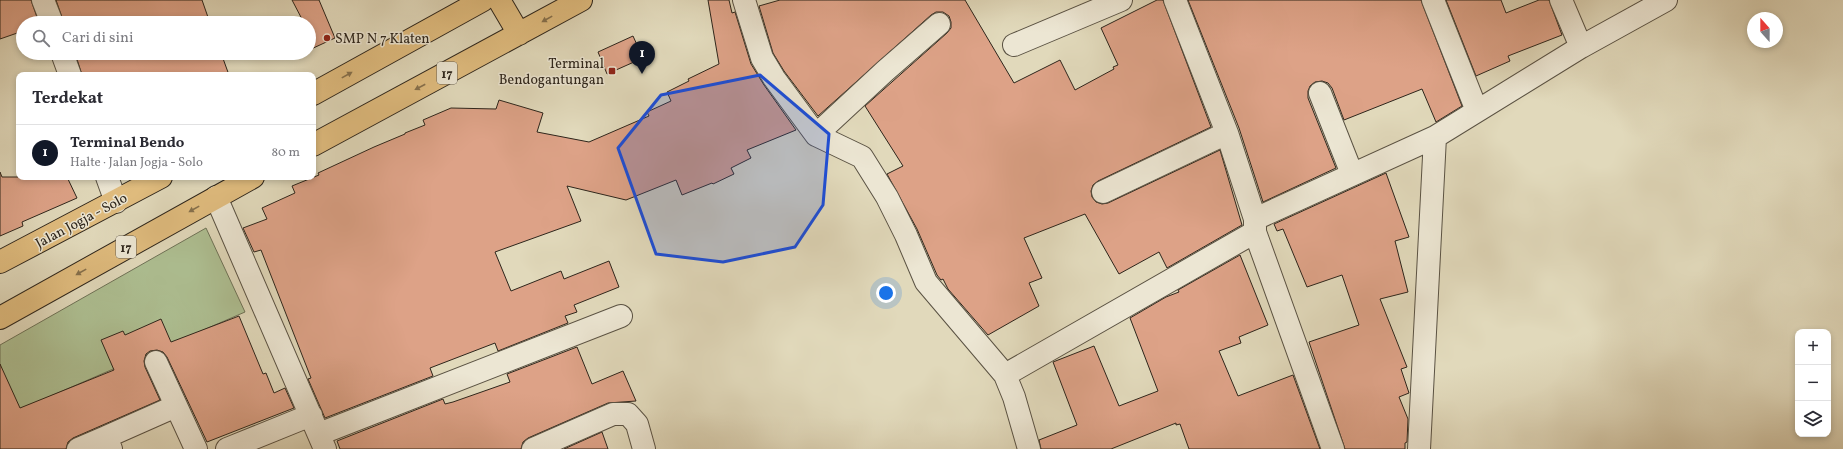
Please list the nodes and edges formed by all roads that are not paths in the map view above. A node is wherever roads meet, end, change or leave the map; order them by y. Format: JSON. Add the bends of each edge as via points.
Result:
{"nodes":[{"id":1,"x":43,"y":0,"type":"edge"},
{"id":2,"x":483,"y":0,"type":"edge"},
{"id":3,"x":500,"y":0,"type":"edge"},
{"id":4,"x":581,"y":0,"type":"edge"},
{"id":5,"x":744,"y":0,"type":"edge"},
{"id":6,"x":1121,"y":0,"type":"edge"},
{"id":7,"x":1175,"y":0,"type":"edge"},
{"id":8,"x":1433,"y":0,"type":"edge"},
{"id":9,"x":1561,"y":0,"type":"edge"},
{"id":10,"x":1666,"y":0,"type":"edge"},
{"id":11,"x":49,"y":16,"type":"edge"},
{"id":12,"x":939,"y":24,"type":"dead end"},
{"id":13,"x":519,"y":34,"type":"junction"},
{"id":14,"x":1014,"y":44,"type":"dead end"},
{"id":15,"x":1581,"y":47,"type":"junction"},
{"id":16,"x":65,"y":60,"type":"edge"},
{"id":17,"x":69,"y":72,"type":"edge"},
{"id":18,"x":316,"y":92,"type":"edge"},
{"id":19,"x":1320,"y":93,"type":"dead end"},
{"id":20,"x":1477,"y":111,"type":"junction"},
{"id":21,"x":1227,"y":133,"type":"junction"},
{"id":22,"x":816,"y":135,"type":"junction"},
{"id":23,"x":1434,"y":137,"type":"junction"},
{"id":24,"x":316,"y":143,"type":"edge"},
{"id":25,"x":1352,"y":174,"type":"junction"},
{"id":26,"x":108,"y":180,"type":"edge"},
{"id":27,"x":156,"y":180,"type":"edge"},
{"id":28,"x":247,"y":180,"type":"edge"},
{"id":29,"x":1103,"y":192,"type":"dead end"},
{"id":30,"x":216,"y":197,"type":"junction"},
{"id":31,"x":116,"y":202,"type":"junction"},
{"id":32,"x":1255,"y":225,"type":"junction"},
{"id":33,"x":0,"y":262,"type":"edge"},
{"id":34,"x":621,"y":316,"type":"dead end"},
{"id":35,"x":0,"y":318,"type":"edge"},
{"id":36,"x":156,"y":362,"type":"dead end"},
{"id":37,"x":1005,"y":375,"type":"junction"},
{"id":38,"x":176,"y":406,"type":"junction"},
{"id":39,"x":318,"y":432,"type":"edge"},
{"id":40,"x":108,"y":443,"type":"edge"},
{"id":41,"x":78,"y":449,"type":"edge"},
{"id":42,"x":196,"y":449,"type":"edge"},
{"id":43,"x":227,"y":449,"type":"edge"},
{"id":44,"x":533,"y":449,"type":"edge"},
{"id":45,"x":644,"y":449,"type":"edge"},
{"id":46,"x":1029,"y":449,"type":"edge"},
{"id":47,"x":1333,"y":449,"type":"edge"},
{"id":48,"x":1419,"y":449,"type":"edge"}],
"edges":[{"from":1,"to":11,"type":"street"},
{"from":18,"to":2,"type":"highway","one_way":true},
{"from":3,"to":13,"type":"highway"},
{"from":4,"to":13,"type":"highway","number":"17","one_way":true},
{"from":5,"to":22,"type":"street","via":[[762,58]]},
{"from":6,"to":14,"type":"street"},
{"from":7,"to":21,"type":"street"},
{"from":8,"to":20,"type":"street"},
{"from":9,"to":15,"type":"street"},
{"from":10,"to":15,"type":"street"},
{"from":12,"to":22,"type":"street"},
{"from":13,"to":24,"type":"highway","number":"17","one_way":true},
{"from":15,"to":20,"type":"street"},
{"from":16,"to":17,"type":"street"},
{"from":19,"to":25,"type":"street"},
{"from":20,"to":23,"type":"street"},
{"from":21,"to":29,"type":"street"},
{"from":21,"to":32,"type":"street"},
{"from":22,"to":37,"type":"street","via":[[862,157],[887,197],[926,282]]},
{"from":23,"to":25,"type":"street"},
{"from":23,"to":48,"type":"street"},
{"from":25,"to":32,"type":"street"},
{"from":26,"to":31,"type":"street"},
{"from":27,"to":31,"type":"highway","name":"Jalan Jogja - Solo"},
{"from":28,"to":30,"type":"highway","number":"17"},
{"from":30,"to":35,"type":"highway","number":"17","one_way":true},
{"from":30,"to":39,"type":"street"},
{"from":31,"to":33,"type":"highway","name":"Jalan Jogja - Solo"},
{"from":32,"to":37,"type":"street"},
{"from":32,"to":47,"type":"street"},
{"from":34,"to":39,"type":"street"},
{"from":36,"to":38,"type":"street"},
{"from":37,"to":46,"type":"street"},
{"from":38,"to":40,"type":"street"},
{"from":38,"to":42,"type":"street"},
{"from":39,"to":43,"type":"street"},
{"from":40,"to":41,"type":"street"},
{"from":44,"to":45,"type":"street","via":[[613,414],[628,414],[637,424]]}]}
